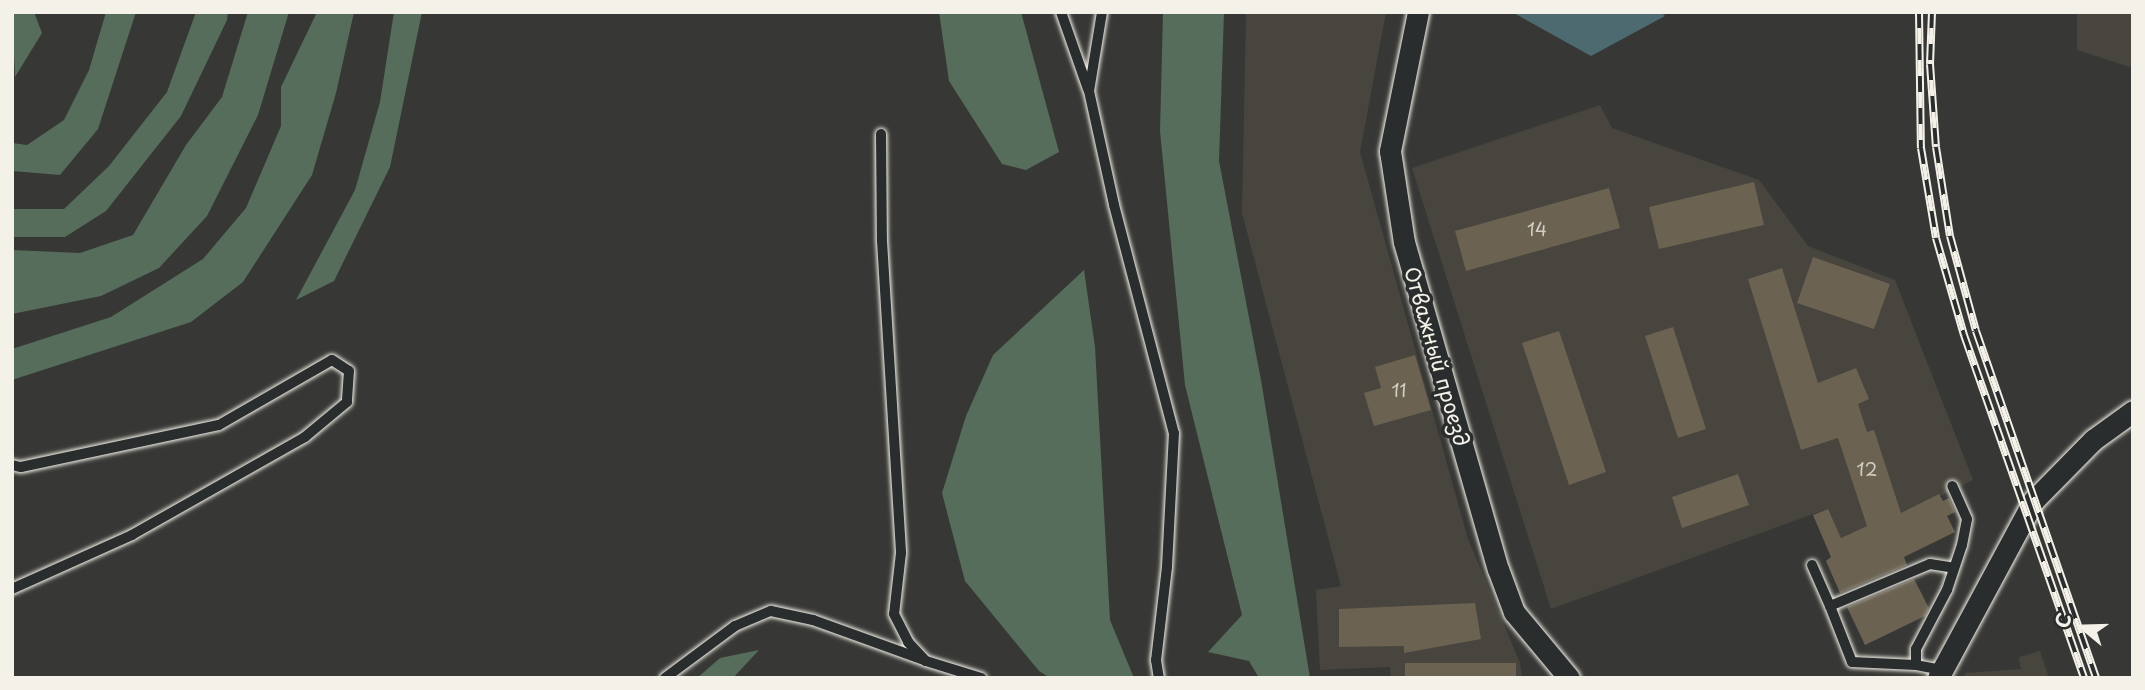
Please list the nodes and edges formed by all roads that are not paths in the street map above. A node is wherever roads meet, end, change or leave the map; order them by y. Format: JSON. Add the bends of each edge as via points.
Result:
{"nodes":[{"id":1,"x":1061,"y":12,"type":"edge"},
{"id":2,"x":1102,"y":12,"type":"edge"},
{"id":3,"x":1418,"y":12,"type":"edge"},
{"id":4,"x":1089,"y":91,"type":"junction"},
{"id":5,"x":881,"y":134,"type":"dead end"},
{"id":6,"x":2131,"y":411,"type":"edge"},
{"id":7,"x":12,"y":465,"type":"edge"},
{"id":8,"x":1952,"y":486,"type":"dead end"},
{"id":9,"x":1812,"y":565,"type":"dead end"},
{"id":10,"x":1955,"y":568,"type":"junction"},
{"id":11,"x":12,"y":589,"type":"edge"},
{"id":12,"x":1830,"y":606,"type":"junction"},
{"id":13,"x":926,"y":661,"type":"junction"},
{"id":14,"x":1916,"y":665,"type":"junction"},
{"id":15,"x":1940,"y":674,"type":"edge"},
{"id":16,"x":665,"y":678,"type":"edge"},
{"id":17,"x":981,"y":678,"type":"edge"},
{"id":18,"x":1159,"y":678,"type":"edge"},
{"id":19,"x":1569,"y":678,"type":"edge"}],
"edges":[{"from":1,"to":4,"type":"lane"},
{"from":2,"to":4,"type":"lane"},
{"from":3,"to":19,"type":"street","name":"Отважный проезд","via":[[1390,151],[1404,242],[1514,612]]},
{"from":4,"to":18,"type":"lane","via":[[1174,433],[1167,567],[1156,660]]},
{"from":5,"to":13,"type":"lane","via":[[882,241],[901,553],[894,614],[908,642]]},
{"from":6,"to":15,"type":"street","via":[[2034,500]]},
{"from":7,"to":11,"type":"lane","via":[[21,467],[219,425],[332,360],[349,371],[347,402],[305,437],[132,535]]},
{"from":8,"to":10,"type":"lane","via":[[1968,519]]},
{"from":9,"to":12,"type":"lane"},
{"from":10,"to":12,"type":"lane","via":[[1930,564]]},
{"from":10,"to":14,"type":"lane","via":[[1916,649]]},
{"from":12,"to":14,"type":"lane","via":[[1852,662]]},
{"from":13,"to":16,"type":"lane","via":[[813,620],[771,611],[735,626]]},
{"from":13,"to":17,"type":"lane"},
{"from":14,"to":15,"type":"lane"}]}
